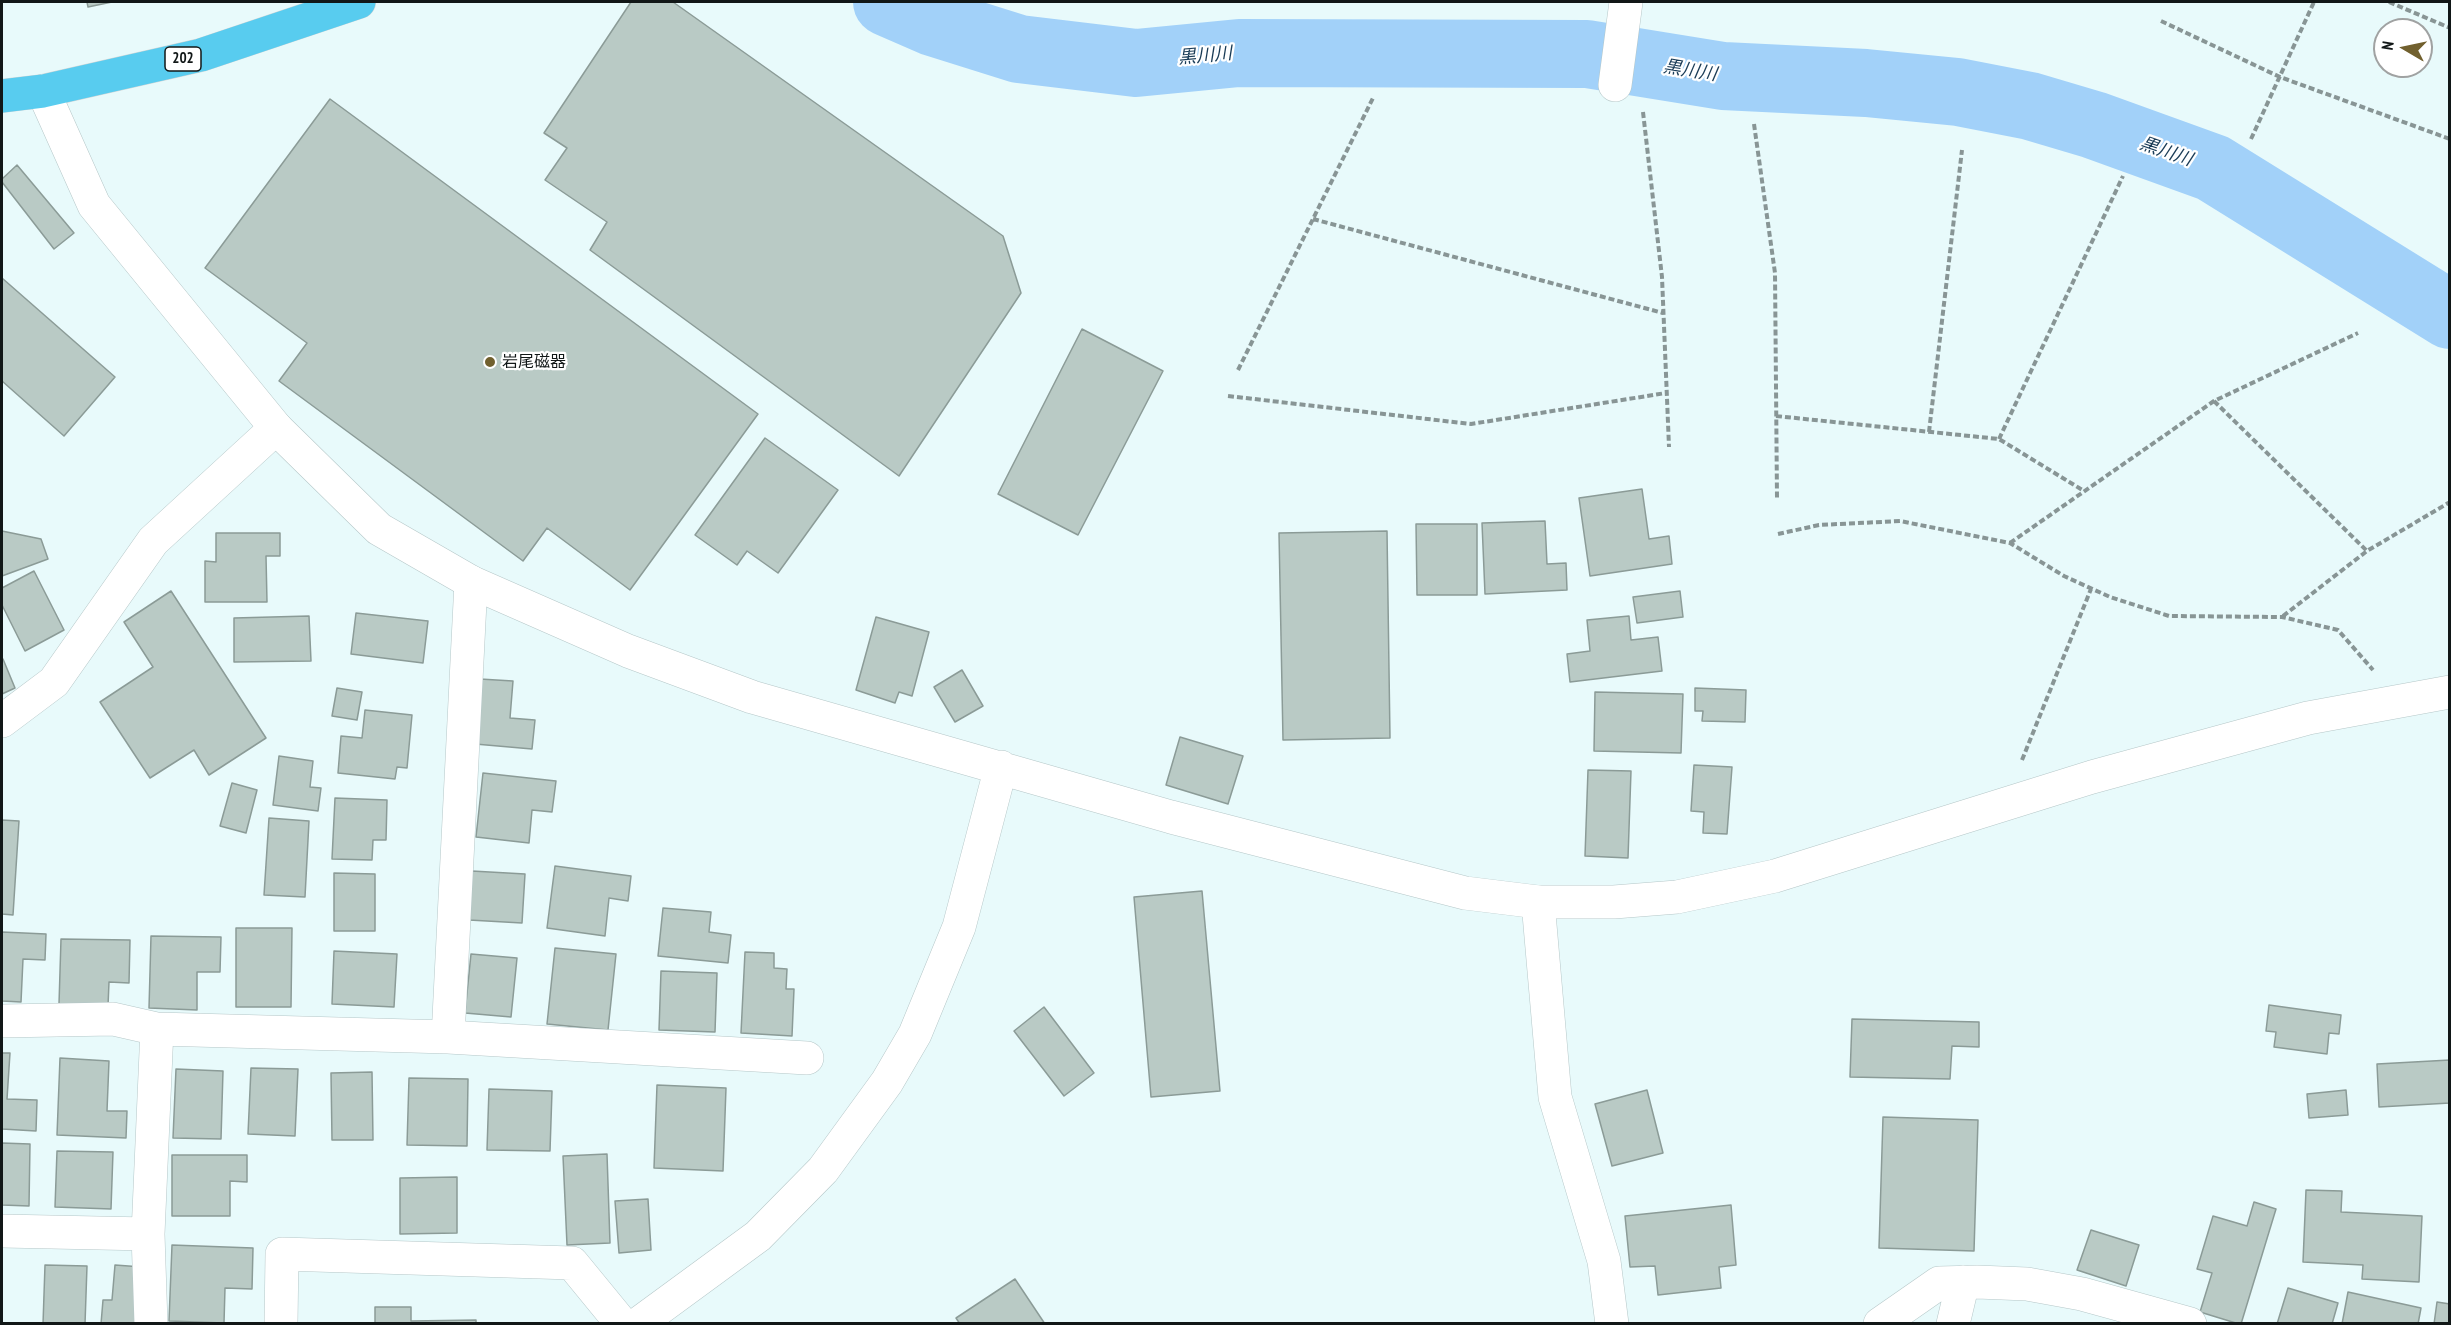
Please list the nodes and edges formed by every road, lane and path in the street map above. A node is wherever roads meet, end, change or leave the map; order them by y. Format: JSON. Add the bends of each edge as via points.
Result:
{"nodes":[{"id":1,"x":358,"y":2,"type":"edge"},
{"id":2,"x":1626,"y":2,"type":"edge"},
{"id":3,"x":2314,"y":2,"type":"edge"},
{"id":4,"x":2389,"y":2,"type":"edge"},
{"id":5,"x":2161,"y":21,"type":"dead end"},
{"id":6,"x":2450,"y":28,"type":"edge"},
{"id":7,"x":2280,"y":77,"type":"junction"},
{"id":8,"x":1616,"y":85,"type":"dead end"},
{"id":9,"x":43,"y":91,"type":"junction"},
{"id":10,"x":2,"y":96,"type":"edge"},
{"id":11,"x":1373,"y":98,"type":"dead end"},
{"id":12,"x":1643,"y":112,"type":"dead end"},
{"id":13,"x":1754,"y":124,"type":"dead end"},
{"id":14,"x":2251,"y":139,"type":"dead end"},
{"id":15,"x":2450,"y":139,"type":"edge"},
{"id":16,"x":1962,"y":150,"type":"dead end"},
{"id":17,"x":2123,"y":176,"type":"dead end"},
{"id":18,"x":1313,"y":219,"type":"junction"},
{"id":19,"x":1663,"y":314,"type":"junction"},
{"id":20,"x":2358,"y":333,"type":"dead end"},
{"id":21,"x":1238,"y":370,"type":"dead end"},
{"id":22,"x":1666,"y":393,"type":"junction"},
{"id":23,"x":1228,"y":396,"type":"dead end"},
{"id":24,"x":2214,"y":401,"type":"junction"},
{"id":25,"x":1776,"y":416,"type":"junction"},
{"id":26,"x":276,"y":428,"type":"junction"},
{"id":27,"x":1929,"y":432,"type":"junction"},
{"id":28,"x":1999,"y":439,"type":"junction"},
{"id":29,"x":1669,"y":447,"type":"dead end"},
{"id":30,"x":2084,"y":491,"type":"junction"},
{"id":31,"x":1777,"y":498,"type":"dead end"},
{"id":32,"x":2450,"y":502,"type":"edge"},
{"id":33,"x":1778,"y":534,"type":"dead end"},
{"id":34,"x":2010,"y":543,"type":"junction"},
{"id":35,"x":2367,"y":551,"type":"junction"},
{"id":36,"x":471,"y":582,"type":"junction"},
{"id":37,"x":2091,"y":589,"type":"junction"},
{"id":38,"x":2282,"y":617,"type":"junction"},
{"id":39,"x":2374,"y":671,"type":"dead end"},
{"id":40,"x":2450,"y":692,"type":"edge"},
{"id":41,"x":2,"y":721,"type":"edge"},
{"id":42,"x":2022,"y":762,"type":"dead end"},
{"id":43,"x":1000,"y":767,"type":"junction"},
{"id":44,"x":1538,"y":903,"type":"junction"},
{"id":45,"x":2,"y":1021,"type":"edge"},
{"id":46,"x":157,"y":1029,"type":"junction"},
{"id":47,"x":448,"y":1037,"type":"junction"},
{"id":48,"x":807,"y":1058,"type":"dead end"},
{"id":49,"x":2,"y":1231,"type":"edge"},
{"id":50,"x":148,"y":1234,"type":"junction"},
{"id":51,"x":1963,"y":1282,"type":"junction"},
{"id":52,"x":152,"y":1323,"type":"edge"},
{"id":53,"x":281,"y":1323,"type":"edge"},
{"id":54,"x":622,"y":1323,"type":"edge"},
{"id":55,"x":638,"y":1323,"type":"edge"},
{"id":56,"x":1612,"y":1323,"type":"edge"},
{"id":57,"x":1880,"y":1323,"type":"edge"},
{"id":58,"x":1953,"y":1323,"type":"edge"},
{"id":59,"x":2190,"y":1323,"type":"edge"}],
"edges":[{"from":1,"to":9,"type":"highway","number":"202","via":[[201,55]]},
{"from":2,"to":8,"type":"street"},
{"from":3,"to":7,"type":"path"},
{"from":4,"to":6,"type":"path"},
{"from":5,"to":7,"type":"path"},
{"from":7,"to":14,"type":"path"},
{"from":7,"to":15,"type":"path"},
{"from":9,"to":10,"type":"highway","number":"202"},
{"from":9,"to":26,"type":"street","via":[[94,205]]},
{"from":11,"to":18,"type":"path"},
{"from":12,"to":19,"type":"path"},
{"from":13,"to":25,"type":"path","via":[[1775,273]]},
{"from":16,"to":27,"type":"path"},
{"from":17,"to":28,"type":"path"},
{"from":18,"to":19,"type":"path"},
{"from":18,"to":21,"type":"path"},
{"from":19,"to":22,"type":"path"},
{"from":20,"to":24,"type":"path"},
{"from":22,"to":23,"type":"path","via":[[1471,424]]},
{"from":22,"to":29,"type":"path"},
{"from":24,"to":30,"type":"path"},
{"from":24,"to":35,"type":"path"},
{"from":25,"to":27,"type":"path"},
{"from":25,"to":31,"type":"path"},
{"from":26,"to":36,"type":"street","via":[[379,529]]},
{"from":26,"to":41,"type":"street","via":[[153,541],[54,682]]},
{"from":27,"to":28,"type":"path"},
{"from":28,"to":30,"type":"path"},
{"from":30,"to":34,"type":"path"},
{"from":32,"to":35,"type":"path"},
{"from":33,"to":34,"type":"path","via":[[1819,525],[1900,521]]},
{"from":34,"to":37,"type":"path"},
{"from":35,"to":38,"type":"path"},
{"from":36,"to":43,"type":"street","via":[[627,651],[752,697]]},
{"from":36,"to":47,"type":"street"},
{"from":37,"to":38,"type":"path","via":[[2169,616]]},
{"from":37,"to":42,"type":"path"},
{"from":38,"to":39,"type":"path","via":[[2337,630]]},
{"from":40,"to":44,"type":"street","via":[[2285,724],[2092,777],[1775,876],[1677,897]]},
{"from":43,"to":44,"type":"street","via":[[1338,861],[1465,893]]},
{"from":43,"to":55,"type":"street","via":[[959,927],[915,1034],[887,1082],[823,1170],[758,1236]]},
{"from":44,"to":56,"type":"street","via":[[1555,1098],[1604,1261]]},
{"from":45,"to":46,"type":"street","via":[[113,1019]]},
{"from":46,"to":47,"type":"street"},
{"from":46,"to":50,"type":"street"},
{"from":47,"to":48,"type":"street"},
{"from":49,"to":50,"type":"street"},
{"from":50,"to":52,"type":"street"},
{"from":51,"to":57,"type":"street","via":[[1939,1283]]},
{"from":51,"to":58,"type":"street"},
{"from":51,"to":59,"type":"street","via":[[2027,1284]]},
{"from":53,"to":54,"type":"street","via":[[282,1254],[572,1263]]}]}
